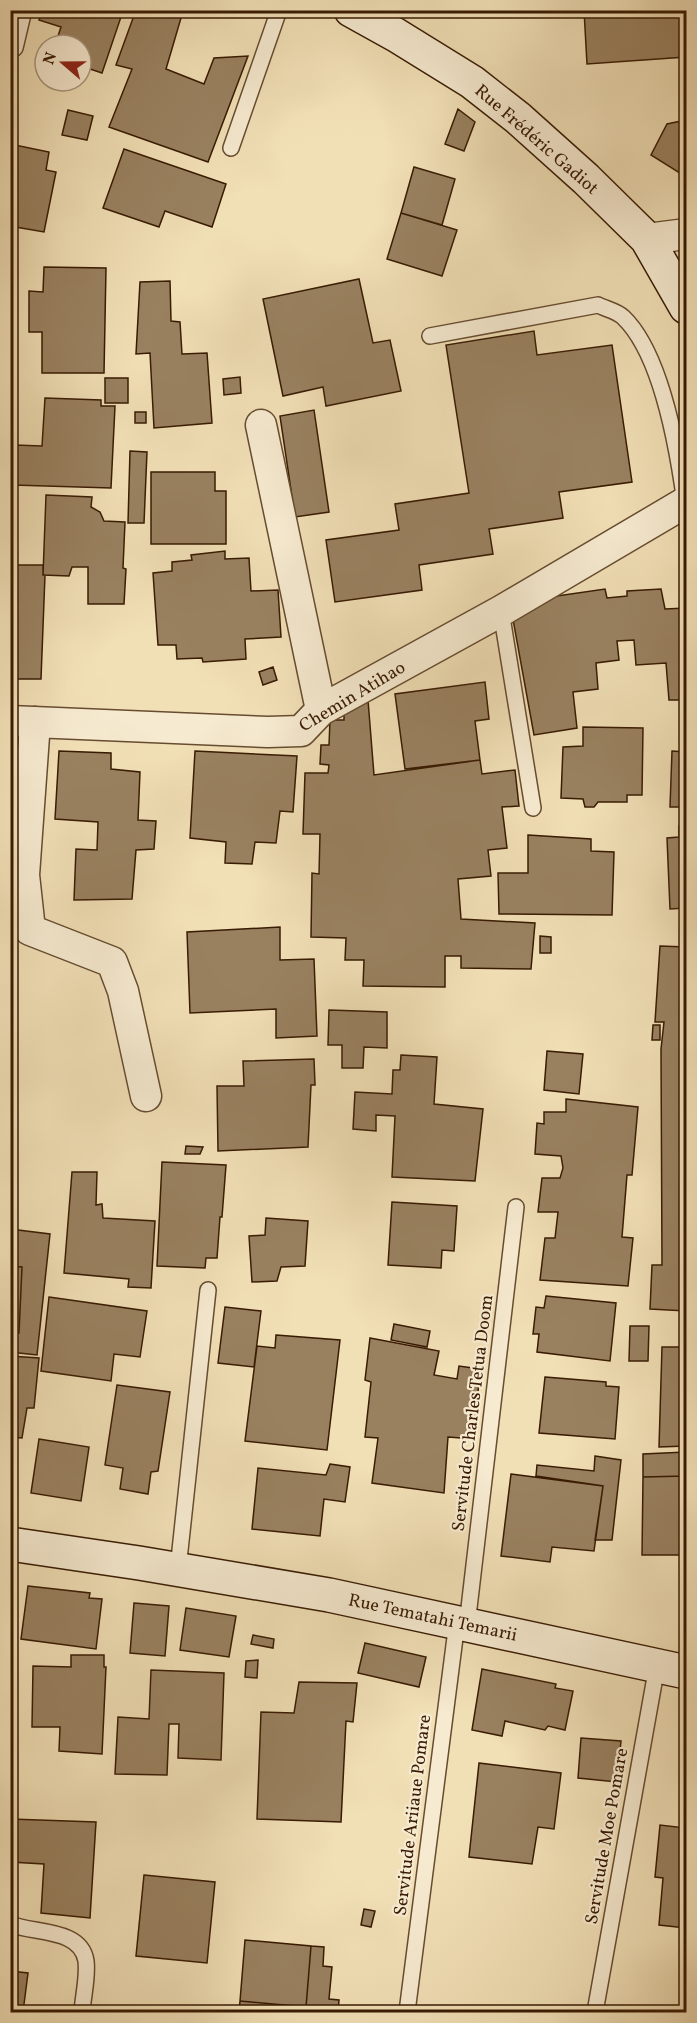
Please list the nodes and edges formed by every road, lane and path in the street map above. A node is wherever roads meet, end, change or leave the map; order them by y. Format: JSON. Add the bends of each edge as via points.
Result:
{"nodes":[{"id":1,"x":24,"y":10,"type":"edge"},
{"id":2,"x":279,"y":10,"type":"edge"},
{"id":3,"x":351,"y":10,"type":"edge"},
{"id":4,"x":15,"y":48,"type":"dead end"},
{"id":5,"x":231,"y":148,"type":"dead end"},
{"id":6,"x":687,"y":234,"type":"edge"},
{"id":7,"x":647,"y":239,"type":"junction"},
{"id":8,"x":687,"y":307,"type":"edge"},
{"id":9,"x":430,"y":336,"type":"dead end"},
{"id":10,"x":261,"y":425,"type":"dead end"},
{"id":11,"x":686,"y":502,"type":"edge"},
{"id":12,"x":501,"y":611,"type":"junction"},
{"id":13,"x":321,"y":710,"type":"junction"},
{"id":14,"x":23,"y":722,"type":"edge"},
{"id":15,"x":532,"y":808,"type":"dead end"},
{"id":16,"x":20,"y":931,"type":"edge"},
{"id":17,"x":146,"y":1096,"type":"dead end"},
{"id":18,"x":516,"y":1207,"type":"dead end"},
{"id":19,"x":208,"y":1290,"type":"dead end"},
{"id":20,"x":10,"y":1544,"type":"edge"},
{"id":21,"x":178,"y":1569,"type":"junction"},
{"id":22,"x":462,"y":1623,"type":"junction"},
{"id":23,"x":672,"y":1669,"type":"edge"},
{"id":24,"x":10,"y":1924,"type":"edge"},
{"id":25,"x":82,"y":2013,"type":"edge"},
{"id":26,"x":407,"y":2013,"type":"edge"},
{"id":27,"x":595,"y":2013,"type":"edge"}],
"edges":[{"from":1,"to":4,"type":"lane"},
{"from":2,"to":5,"type":"lane"},
{"from":3,"to":7,"type":"main road","name":"Rue Frédéric Gadiot","via":[[472,82],[519,118]]},
{"from":6,"to":7,"type":"street"},
{"from":7,"to":8,"type":"main road","name":"Rue Frédéric Gadiot"},
{"from":9,"to":11,"type":"lane","via":[[598,305],[621,315],[635,332],[660,383]]},
{"from":10,"to":13,"type":"street"},
{"from":11,"to":12,"type":"street","name":"Chemin Atihao"},
{"from":12,"to":13,"type":"street","name":"Chemin Atihao"},
{"from":12,"to":15,"type":"lane"},
{"from":13,"to":14,"type":"street","name":"Chemin Atihao","via":[[301,731]]},
{"from":14,"to":16,"type":"street","via":[[24,875]]},
{"from":16,"to":17,"type":"street","via":[[112,962],[123,991]]},
{"from":18,"to":22,"type":"lane","name":"Servitude Charles Tetua Doom"},
{"from":19,"to":21,"type":"lane"},
{"from":20,"to":21,"type":"main road","name":"Rue Tematahi Temarii"},
{"from":21,"to":22,"type":"main road","name":"Rue Tematahi Temarii"},
{"from":22,"to":23,"type":"main road","name":"Rue Tematahi Temarii"},
{"from":22,"to":26,"type":"lane","name":"Servitude Ariiaue Pomare"},
{"from":23,"to":27,"type":"lane","name":"Servitude Moe Pomare"},
{"from":24,"to":25,"type":"lane","via":[[70,1938],[81,1946],[86,1962]]}]}
